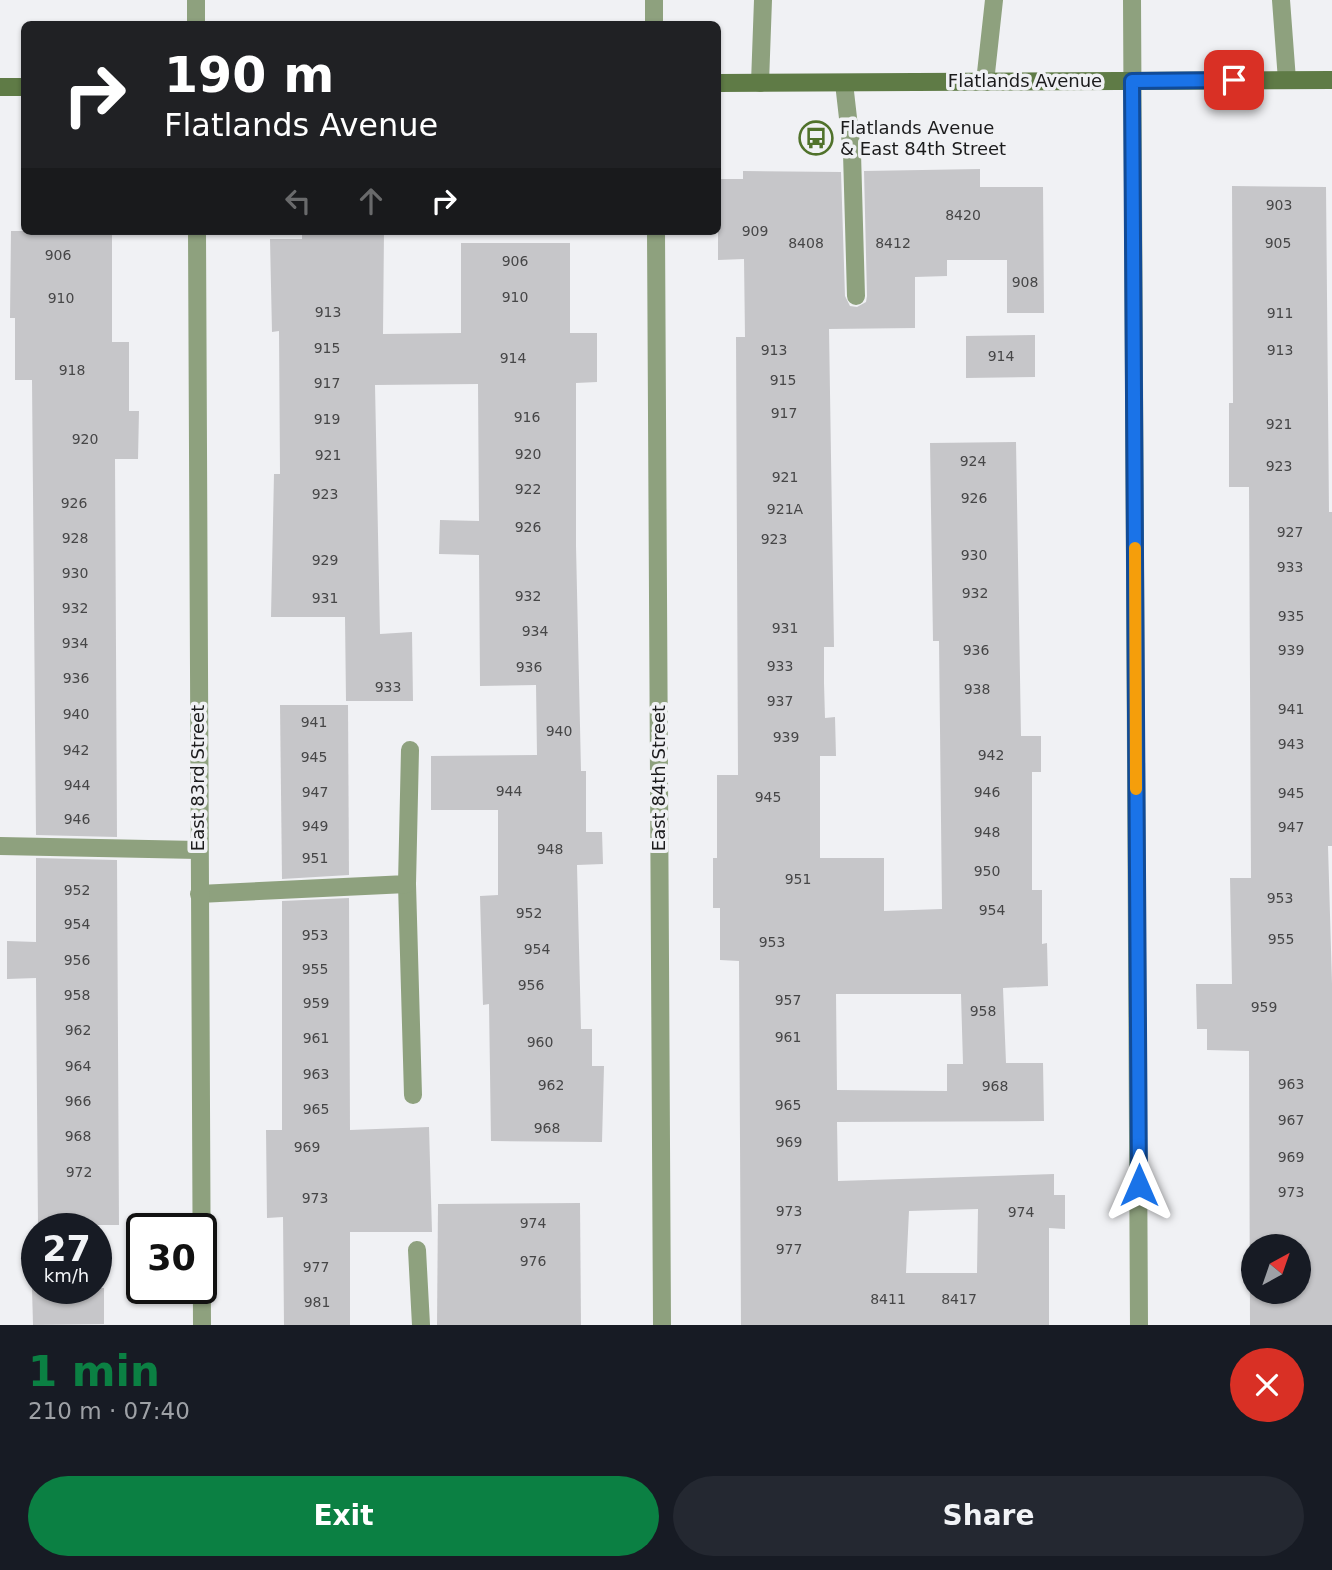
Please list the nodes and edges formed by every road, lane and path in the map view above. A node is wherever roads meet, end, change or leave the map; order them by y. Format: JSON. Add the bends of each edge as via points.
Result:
{"nodes":[{"id":1,"x":196,"y":0,"type":"edge"},
{"id":2,"x":654,"y":0,"type":"edge"},
{"id":3,"x":763,"y":0,"type":"edge"},
{"id":4,"x":994,"y":0,"type":"edge"},
{"id":5,"x":1132,"y":0,"type":"edge"},
{"id":6,"x":1281,"y":0,"type":"edge"},
{"id":7,"x":197,"y":21,"type":"edge"},
{"id":8,"x":654,"y":21,"type":"edge"},
{"id":9,"x":1287,"y":80,"type":"junction"},
{"id":10,"x":1332,"y":80,"type":"edge"},
{"id":11,"x":1132,"y":81,"type":"junction"},
{"id":12,"x":985,"y":82,"type":"junction"},
{"id":13,"x":721,"y":83,"type":"edge"},
{"id":14,"x":760,"y":83,"type":"junction"},
{"id":15,"x":844,"y":83,"type":"junction"},
{"id":16,"x":0,"y":87,"type":"edge"},
{"id":17,"x":21,"y":87,"type":"edge"},
{"id":18,"x":197,"y":235,"type":"edge"},
{"id":19,"x":656,"y":235,"type":"edge"},
{"id":20,"x":856,"y":296,"type":"dead end"},
{"id":21,"x":410,"y":750,"type":"dead end"},
{"id":22,"x":0,"y":846,"type":"edge"},
{"id":23,"x":198,"y":850,"type":"junction"},
{"id":24,"x":407,"y":884,"type":"junction"},
{"id":25,"x":199,"y":894,"type":"junction"},
{"id":26,"x":413,"y":1095,"type":"dead end"},
{"id":27,"x":416,"y":1250,"type":"dead end"},
{"id":28,"x":202,"y":1325,"type":"edge"},
{"id":29,"x":421,"y":1325,"type":"edge"},
{"id":30,"x":662,"y":1325,"type":"edge"},
{"id":31,"x":1139,"y":1325,"type":"edge"}],
"edges":[{"from":1,"to":7,"type":"street"},
{"from":2,"to":8,"type":"street"},
{"from":3,"to":14,"type":"street"},
{"from":4,"to":12,"type":"street"},
{"from":5,"to":11,"type":"street"},
{"from":6,"to":9,"type":"street"},
{"from":9,"to":10,"type":"main road","name":"Flatlands Avenue"},
{"from":9,"to":11,"type":"main road","name":"Flatlands Avenue"},
{"from":11,"to":12,"type":"main road","name":"Flatlands Avenue"},
{"from":11,"to":31,"type":"street"},
{"from":12,"to":15,"type":"main road","name":"Flatlands Avenue"},
{"from":13,"to":14,"type":"main road","name":"Flatlands Avenue"},
{"from":14,"to":15,"type":"main road","name":"Flatlands Avenue"},
{"from":15,"to":20,"type":"street","via":[[852,153]]},
{"from":16,"to":17,"type":"main road"},
{"from":18,"to":23,"type":"street","name":"East 83rd Street"},
{"from":19,"to":30,"type":"street","name":"East 84th Street"},
{"from":21,"to":24,"type":"street"},
{"from":22,"to":23,"type":"street"},
{"from":23,"to":25,"type":"street","name":"East 83rd Street"},
{"from":24,"to":25,"type":"street"},
{"from":24,"to":26,"type":"street"},
{"from":25,"to":28,"type":"street","name":"East 83rd Street"},
{"from":27,"to":29,"type":"street"}]}
